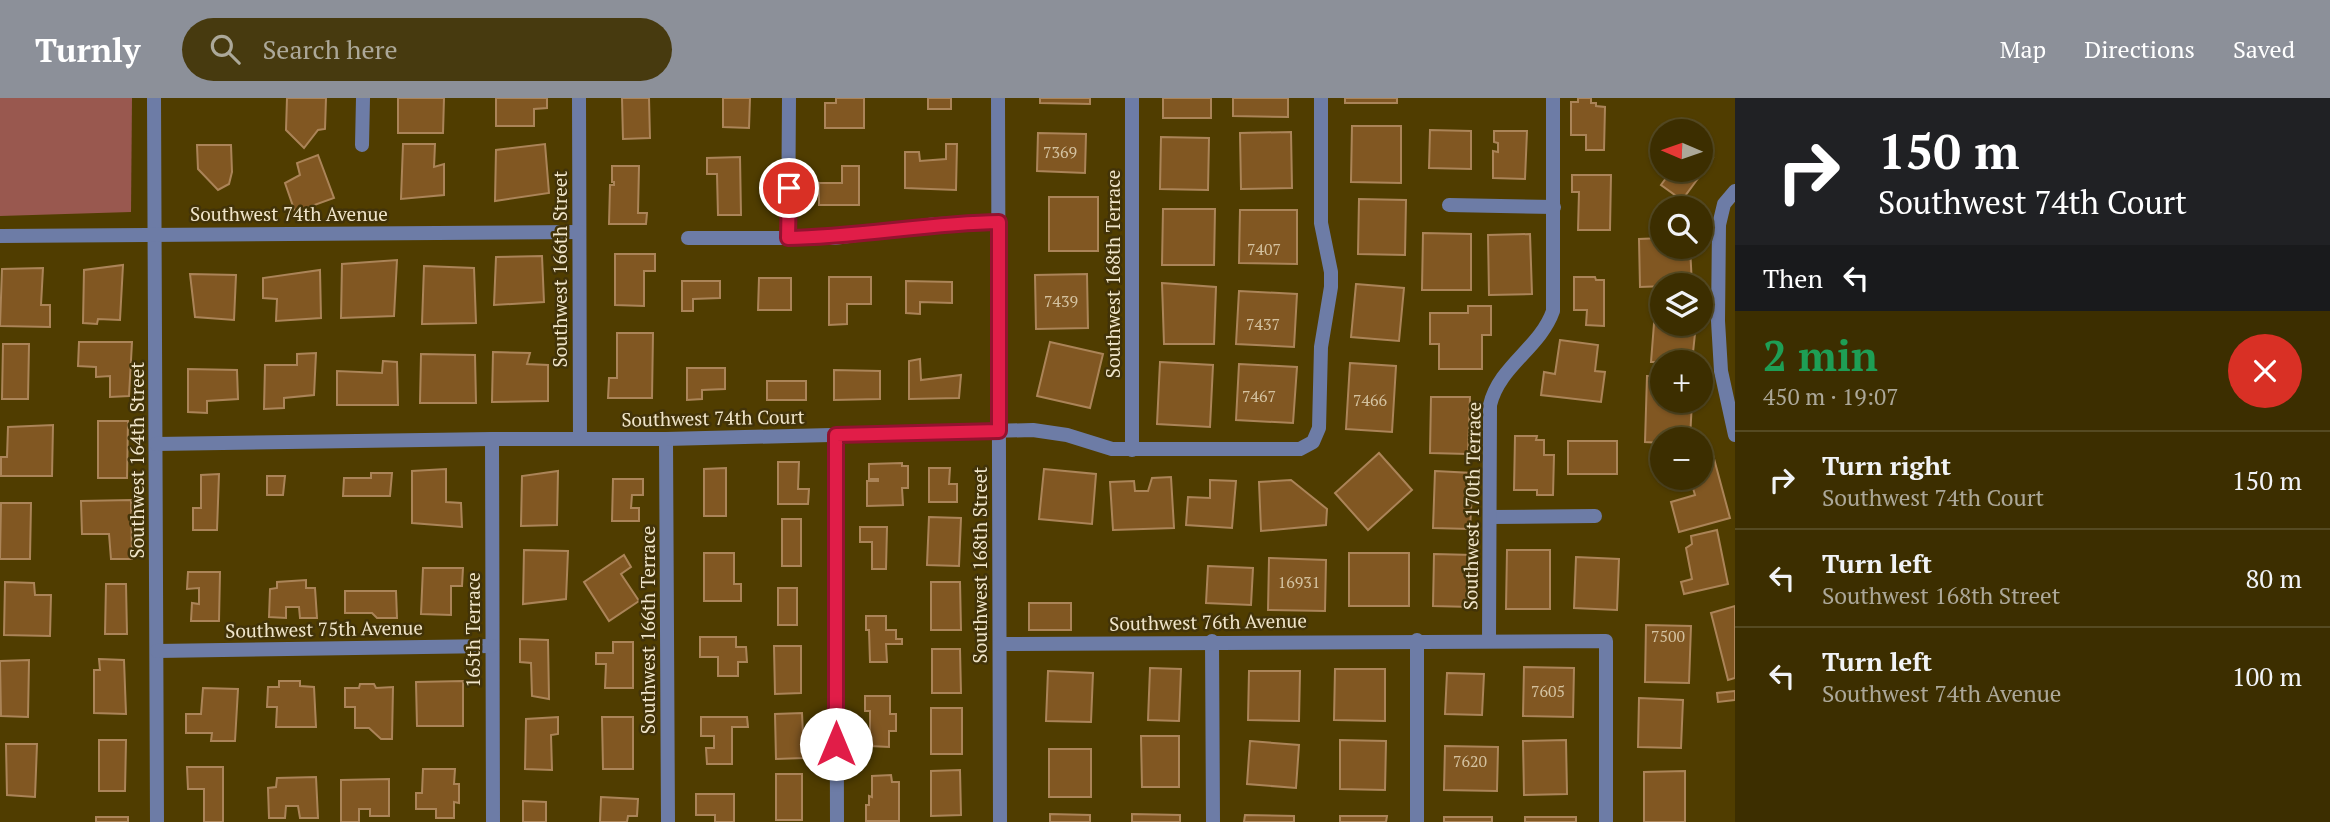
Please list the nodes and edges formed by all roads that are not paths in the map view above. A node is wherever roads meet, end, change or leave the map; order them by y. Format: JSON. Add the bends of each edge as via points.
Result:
{"nodes":[{"id":1,"x":154,"y":98,"type":"edge"},
{"id":2,"x":363,"y":98,"type":"edge"},
{"id":3,"x":579,"y":98,"type":"edge"},
{"id":4,"x":789,"y":98,"type":"edge"},
{"id":5,"x":998,"y":98,"type":"edge"},
{"id":6,"x":1132,"y":98,"type":"edge"},
{"id":7,"x":1321,"y":98,"type":"edge"},
{"id":8,"x":1553,"y":98,"type":"edge"},
{"id":9,"x":362,"y":145,"type":"dead end"},
{"id":10,"x":1733,"y":193,"type":"edge"},
{"id":11,"x":1449,"y":205,"type":"dead end"},
{"id":12,"x":1554,"y":206,"type":"junction"},
{"id":13,"x":999,"y":222,"type":"junction"},
{"id":14,"x":579,"y":232,"type":"junction"},
{"id":15,"x":156,"y":234,"type":"junction"},
{"id":16,"x":0,"y":236,"type":"edge"},
{"id":17,"x":688,"y":238,"type":"dead end"},
{"id":18,"x":788,"y":238,"type":"junction"},
{"id":19,"x":999,"y":431,"type":"junction"},
{"id":20,"x":836,"y":435,"type":"junction"},
{"id":21,"x":1735,"y":435,"type":"edge"},
{"id":22,"x":492,"y":439,"type":"junction"},
{"id":23,"x":580,"y":439,"type":"junction"},
{"id":24,"x":666,"y":439,"type":"junction"},
{"id":25,"x":156,"y":444,"type":"junction"},
{"id":26,"x":1132,"y":450,"type":"junction"},
{"id":27,"x":1595,"y":516,"type":"dead end"},
{"id":28,"x":1490,"y":517,"type":"junction"},
{"id":29,"x":1417,"y":640,"type":"junction"},
{"id":30,"x":1212,"y":641,"type":"junction"},
{"id":31,"x":1489,"y":641,"type":"junction"},
{"id":32,"x":1000,"y":644,"type":"junction"},
{"id":33,"x":492,"y":646,"type":"junction"},
{"id":34,"x":157,"y":651,"type":"junction"},
{"id":35,"x":157,"y":822,"type":"edge"},
{"id":36,"x":493,"y":822,"type":"edge"},
{"id":37,"x":668,"y":822,"type":"edge"},
{"id":38,"x":837,"y":822,"type":"edge"},
{"id":39,"x":1000,"y":822,"type":"edge"},
{"id":40,"x":1213,"y":822,"type":"edge"},
{"id":41,"x":1417,"y":822,"type":"edge"},
{"id":42,"x":1606,"y":822,"type":"edge"}],
"edges":[{"from":1,"to":15,"type":"street","name":"Southwest 164th Street"},
{"from":2,"to":9,"type":"street"},
{"from":3,"to":14,"type":"street","name":"Southwest 166th Street"},
{"from":4,"to":18,"type":"street"},
{"from":5,"to":13,"type":"street","name":"Southwest 168th Street"},
{"from":6,"to":26,"type":"street","name":"Southwest 168th Terrace"},
{"from":7,"to":26,"type":"street","name":"Southwest 74th Court","via":[[1321,223],[1331,287],[1321,347],[1317,436],[1308,446],[1287,451]]},
{"from":8,"to":12,"type":"street","name":"Southwest 170th Terrace"},
{"from":10,"to":21,"type":"street","via":[[1718,225],[1718,321],[1720,371]]},
{"from":11,"to":12,"type":"street"},
{"from":12,"to":28,"type":"street","name":"Southwest 170th Terrace","via":[[1553,311],[1538,337],[1501,378],[1490,405]]},
{"from":13,"to":18,"type":"street"},
{"from":13,"to":19,"type":"street","name":"Southwest 168th Street"},
{"from":14,"to":15,"type":"street","name":"Southwest 74th Avenue"},
{"from":14,"to":23,"type":"street","name":"Southwest 166th Street"},
{"from":15,"to":16,"type":"street","name":"Southwest 74th Avenue"},
{"from":15,"to":25,"type":"street","name":"Southwest 164th Street"},
{"from":17,"to":18,"type":"street"},
{"from":19,"to":20,"type":"street","name":"Southwest 74th Court"},
{"from":19,"to":26,"type":"street","name":"Southwest 74th Court","via":[[1044,431]]},
{"from":19,"to":32,"type":"street","name":"Southwest 168th Street"},
{"from":20,"to":24,"type":"street","name":"Southwest 74th Court"},
{"from":20,"to":38,"type":"street"},
{"from":22,"to":23,"type":"street","name":"Southwest 74th Court"},
{"from":22,"to":25,"type":"street","name":"Southwest 74th Court"},
{"from":22,"to":33,"type":"street","name":"165th Terrace"},
{"from":23,"to":24,"type":"street","name":"Southwest 74th Court"},
{"from":24,"to":37,"type":"street","name":"Southwest 166th Terrace"},
{"from":25,"to":34,"type":"street","name":"Southwest 164th Street"},
{"from":27,"to":28,"type":"street"},
{"from":28,"to":31,"type":"street","name":"Southwest 170th Terrace"},
{"from":29,"to":30,"type":"street","name":"Southwest 76th Avenue"},
{"from":29,"to":31,"type":"street","name":"Southwest 76th Avenue"},
{"from":29,"to":41,"type":"street"},
{"from":30,"to":32,"type":"street","name":"Southwest 76th Avenue"},
{"from":30,"to":40,"type":"street"},
{"from":31,"to":42,"type":"street","name":"Southwest 76th Avenue","via":[[1606,641]]},
{"from":32,"to":39,"type":"street","name":"Southwest 168th Street"},
{"from":33,"to":34,"type":"street","name":"Southwest 75th Avenue"},
{"from":33,"to":36,"type":"street","name":"165th Terrace"},
{"from":34,"to":35,"type":"street","name":"Southwest 164th Street"}]}
